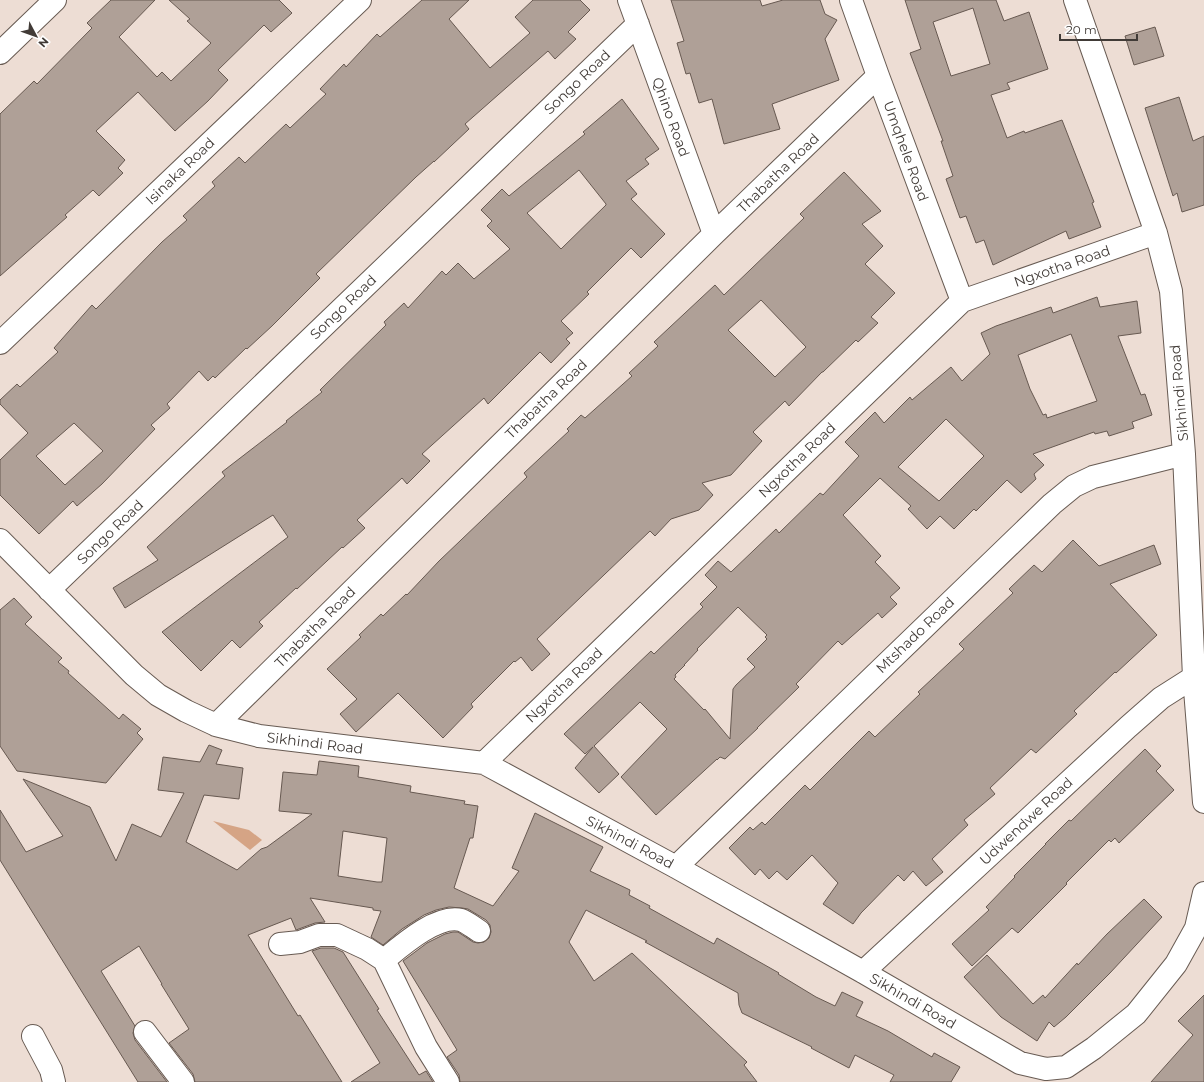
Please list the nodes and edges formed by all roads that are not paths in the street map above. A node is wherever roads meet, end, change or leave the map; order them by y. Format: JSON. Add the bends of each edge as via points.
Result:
{"nodes":[{"id":1,"x":55,"y":0,"type":"edge"},
{"id":2,"x":360,"y":0,"type":"edge"},
{"id":3,"x":629,"y":0,"type":"edge"},
{"id":4,"x":851,"y":0,"type":"edge"},
{"id":5,"x":1075,"y":0,"type":"edge"},
{"id":6,"x":638,"y":24,"type":"junction"},
{"id":7,"x":0,"y":53,"type":"edge"},
{"id":8,"x":878,"y":76,"type":"junction"},
{"id":9,"x":1156,"y":233,"type":"junction"},
{"id":10,"x":714,"y":234,"type":"junction"},
{"id":11,"x":962,"y":301,"type":"junction"},
{"id":12,"x":0,"y":343,"type":"edge"},
{"id":13,"x":1184,"y":454,"type":"junction"},
{"id":14,"x":0,"y":540,"type":"edge"},
{"id":15,"x":49,"y":590,"type":"junction"},
{"id":16,"x":1194,"y":677,"type":"junction"},
{"id":17,"x":216,"y":724,"type":"junction"},
{"id":18,"x":484,"y":763,"type":"junction"},
{"id":19,"x":1204,"y":802,"type":"edge"},
{"id":20,"x":676,"y":867,"type":"junction"},
{"id":21,"x":1204,"y":893,"type":"edge"},
{"id":22,"x":479,"y":931,"type":"dead end"},
{"id":23,"x":280,"y":944,"type":"dead end"},
{"id":24,"x":384,"y":960,"type":"junction"},
{"id":25,"x":863,"y":972,"type":"junction"},
{"id":26,"x":145,"y":1032,"type":"dead end"},
{"id":27,"x":33,"y":1036,"type":"dead end"},
{"id":28,"x":54,"y":1082,"type":"edge"},
{"id":29,"x":183,"y":1082,"type":"edge"},
{"id":30,"x":448,"y":1082,"type":"edge"}],
"edges":[{"from":1,"to":7,"type":"street"},
{"from":2,"to":12,"type":"street","name":"Isinaka Road"},
{"from":3,"to":6,"type":"street","name":"Qhino Road"},
{"from":4,"to":8,"type":"street","name":"Umqhele Road"},
{"from":5,"to":9,"type":"street","name":"Sikhindi Road"},
{"from":6,"to":10,"type":"street","name":"Qhino Road"},
{"from":6,"to":15,"type":"street","name":"Songo Road"},
{"from":8,"to":10,"type":"street","name":"Thabatha Road"},
{"from":8,"to":11,"type":"street","name":"Umqhele Road"},
{"from":9,"to":11,"type":"street","name":"Ngxotha Road"},
{"from":9,"to":13,"type":"street","name":"Sikhindi Road","via":[[1171,291]]},
{"from":10,"to":17,"type":"street","name":"Thabatha Road"},
{"from":11,"to":18,"type":"street","name":"Ngxotha Road"},
{"from":13,"to":16,"type":"street","name":"Sikhindi Road"},
{"from":13,"to":20,"type":"street","name":"Mtshado Road","via":[[1094,476],[1074,486],[1052,504]]},
{"from":14,"to":15,"type":"street","name":"Sikhindi Road"},
{"from":15,"to":17,"type":"street","name":"Sikhindi Road","via":[[134,676],[158,695]]},
{"from":16,"to":19,"type":"street","name":"Sikhindi Road"},
{"from":16,"to":25,"type":"street","name":"Udwendwe Road","via":[[1156,702]]},
{"from":17,"to":18,"type":"street","name":"Sikhindi Road","via":[[258,736]]},
{"from":18,"to":20,"type":"street","name":"Sikhindi Road"},
{"from":20,"to":25,"type":"street","name":"Sikhindi Road"},
{"from":21,"to":25,"type":"street","name":"Sikhindi Road","via":[[1196,928],[1176,964],[1136,1014],[1066,1067],[1046,1069],[1020,1063]]},
{"from":22,"to":24,"type":"street","via":[[462,920],[450,919],[414,936]]},
{"from":23,"to":24,"type":"street","via":[[300,942],[319,935],[337,935]]},
{"from":24,"to":30,"type":"street","via":[[426,1047]]},
{"from":26,"to":29,"type":"street"},
{"from":27,"to":28,"type":"street","via":[[51,1070]]}]}
